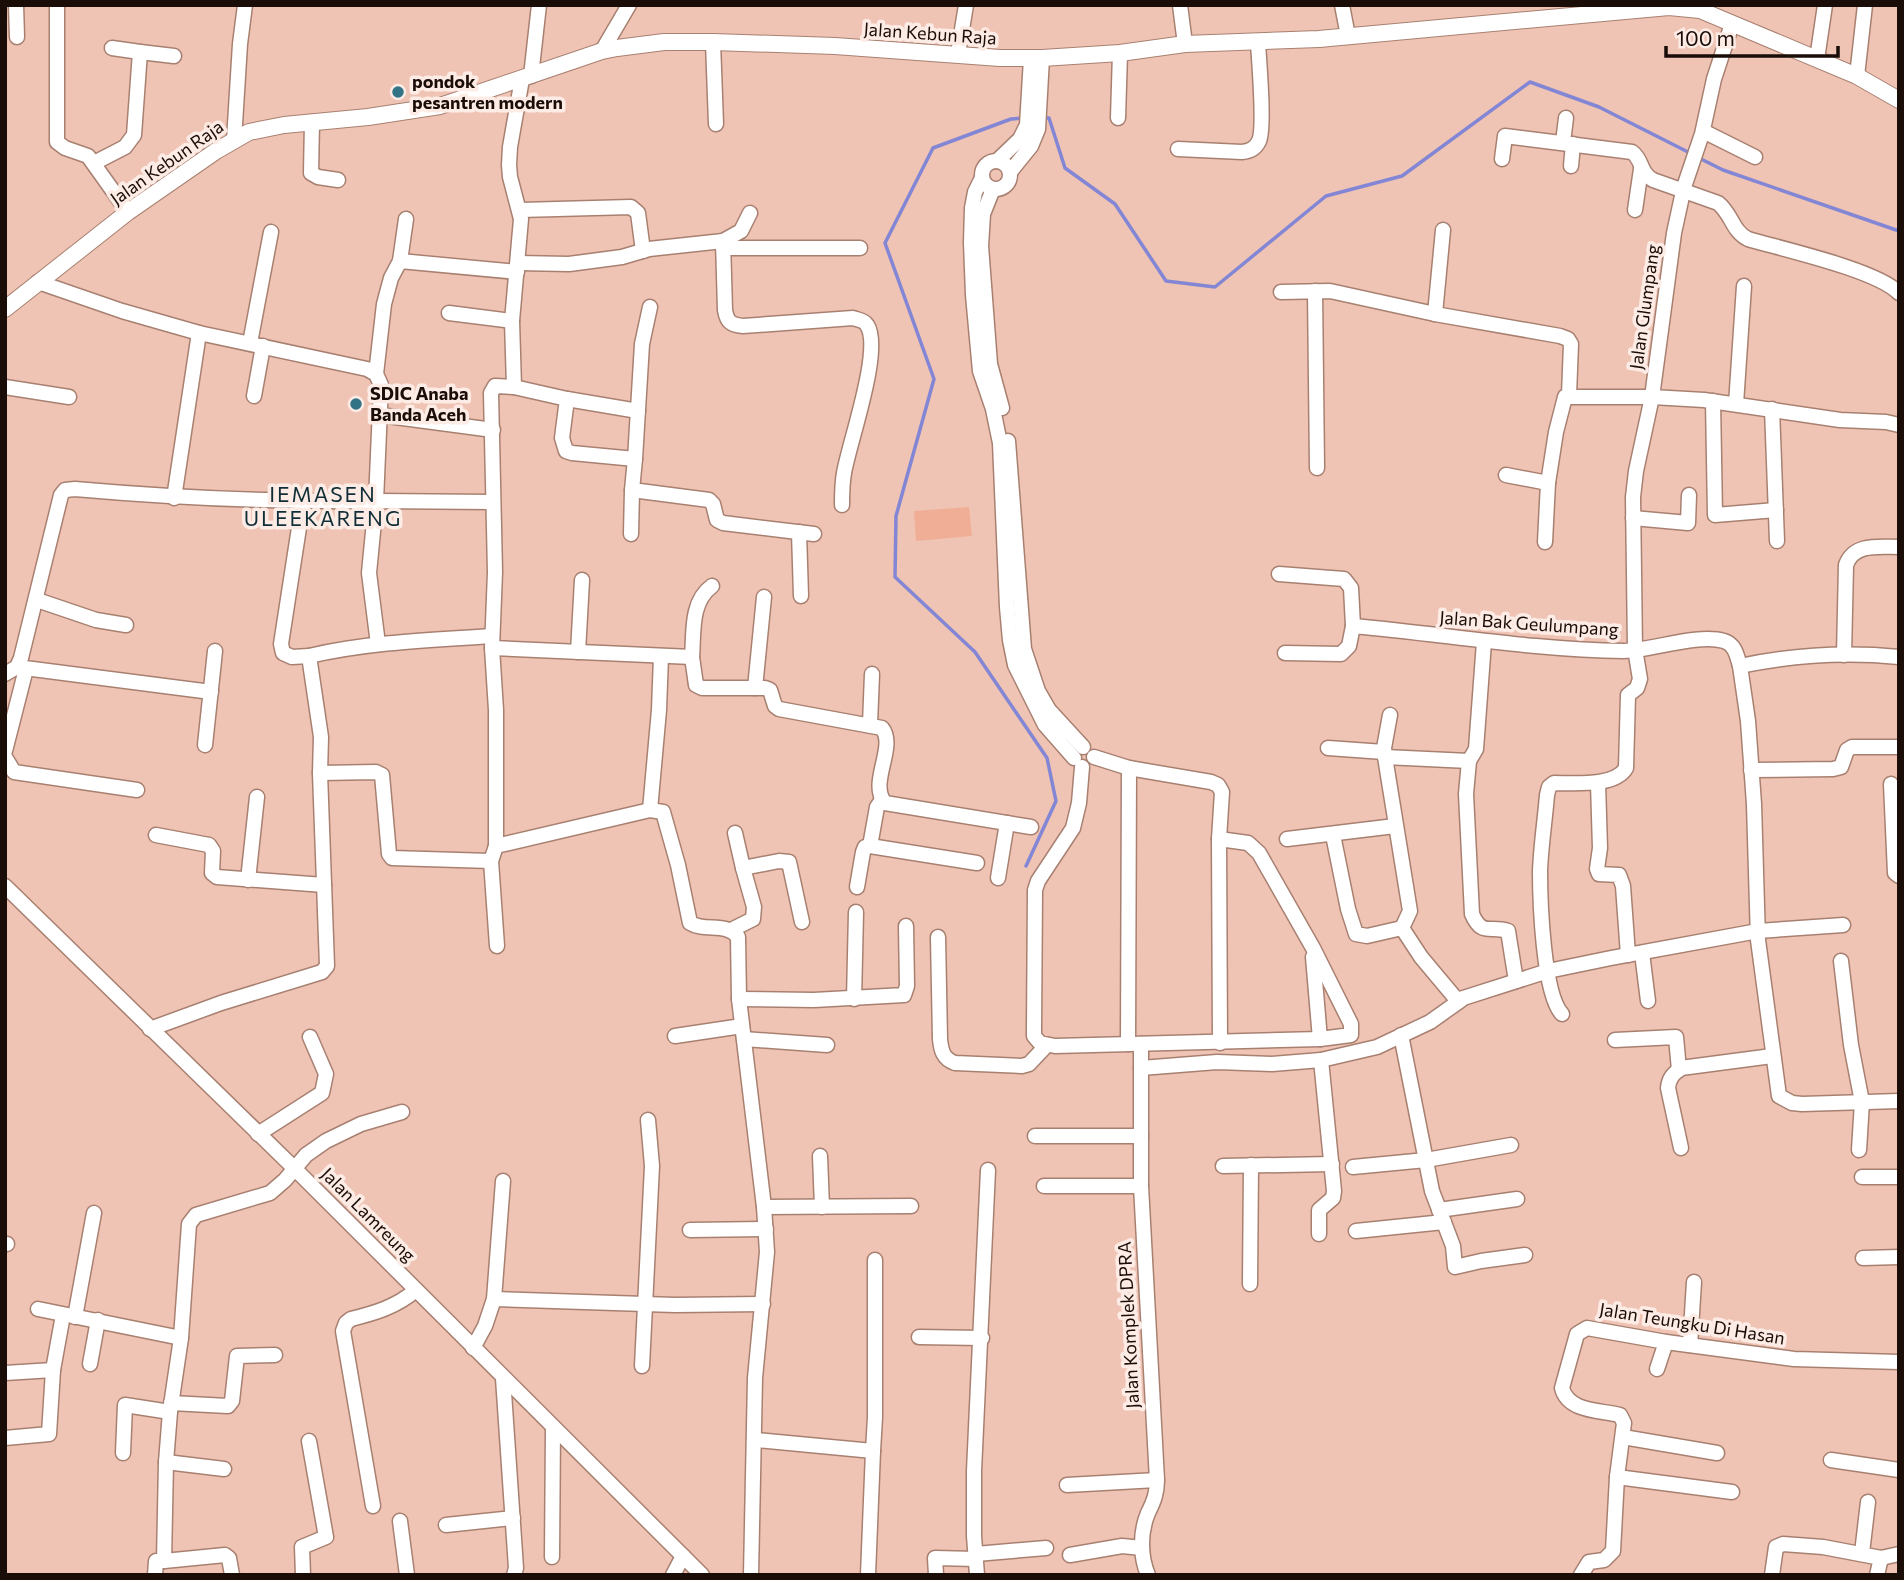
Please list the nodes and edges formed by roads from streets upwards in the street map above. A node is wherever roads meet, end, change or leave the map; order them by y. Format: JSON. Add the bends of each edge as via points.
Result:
{"nodes":[{"id":1,"x":16,"y":5,"type":"edge"},
{"id":2,"x":57,"y":5,"type":"edge"},
{"id":3,"x":245,"y":5,"type":"edge"},
{"id":4,"x":539,"y":5,"type":"edge"},
{"id":5,"x":629,"y":5,"type":"edge"},
{"id":6,"x":966,"y":5,"type":"edge"},
{"id":7,"x":1180,"y":5,"type":"edge"},
{"id":8,"x":1342,"y":5,"type":"edge"},
{"id":9,"x":1825,"y":5,"type":"edge"},
{"id":10,"x":1865,"y":5,"type":"edge"},
{"id":11,"x":1616,"y":8,"type":"edge"},
{"id":12,"x":1700,"y":8,"type":"edge"},
{"id":13,"x":1732,"y":24,"type":"junction"},
{"id":14,"x":1348,"y":36,"type":"junction"},
{"id":15,"x":17,"y":37,"type":"dead end"},
{"id":16,"x":713,"y":42,"type":"junction"},
{"id":17,"x":1258,"y":43,"type":"junction"},
{"id":18,"x":1185,"y":44,"type":"junction"},
{"id":19,"x":112,"y":48,"type":"dead end"},
{"id":20,"x":602,"y":51,"type":"junction"},
{"id":21,"x":140,"y":52,"type":"junction"},
{"id":22,"x":1120,"y":53,"type":"junction"},
{"id":23,"x":958,"y":54,"type":"junction"},
{"id":24,"x":174,"y":56,"type":"dead end"},
{"id":25,"x":1037,"y":59,"type":"junction"},
{"id":26,"x":1818,"y":60,"type":"junction"},
{"id":27,"x":1857,"y":76,"type":"junction"},
{"id":28,"x":527,"y":78,"type":"junction"},
{"id":29,"x":1899,"y":100,"type":"edge"},
{"id":30,"x":1118,"y":118,"type":"dead end"},
{"id":31,"x":1566,"y":118,"type":"dead end"},
{"id":32,"x":312,"y":122,"type":"junction"},
{"id":33,"x":716,"y":124,"type":"dead end"},
{"id":34,"x":1033,"y":127,"type":"junction"},
{"id":35,"x":1703,"y":131,"type":"junction"},
{"id":36,"x":234,"y":139,"type":"junction"},
{"id":37,"x":1568,"y":143,"type":"junction"},
{"id":38,"x":1178,"y":149,"type":"dead end"},
{"id":39,"x":1755,"y":157,"type":"dead end"},
{"id":40,"x":1502,"y":159,"type":"dead end"},
{"id":41,"x":997,"y":161,"type":"junction"},
{"id":42,"x":94,"y":163,"type":"junction"},
{"id":43,"x":1571,"y":166,"type":"dead end"},
{"id":44,"x":1641,"y":169,"type":"junction"},
{"id":45,"x":1010,"y":172,"type":"junction"},
{"id":46,"x":982,"y":178,"type":"junction"},
{"id":47,"x":338,"y":180,"type":"dead end"},
{"id":48,"x":993,"y":189,"type":"junction"},
{"id":49,"x":1684,"y":190,"type":"junction"},
{"id":50,"x":1635,"y":209,"type":"dead end"},
{"id":51,"x":520,"y":210,"type":"junction"},
{"id":52,"x":128,"y":212,"type":"junction"},
{"id":53,"x":750,"y":212,"type":"dead end"},
{"id":54,"x":406,"y":219,"type":"dead end"},
{"id":55,"x":1443,"y":230,"type":"dead end"},
{"id":56,"x":271,"y":232,"type":"dead end"},
{"id":57,"x":723,"y":245,"type":"junction"},
{"id":58,"x":860,"y":248,"type":"dead end"},
{"id":59,"x":643,"y":251,"type":"junction"},
{"id":60,"x":400,"y":261,"type":"junction"},
{"id":61,"x":517,"y":267,"type":"junction"},
{"id":62,"x":38,"y":282,"type":"junction"},
{"id":63,"x":1744,"y":286,"type":"dead end"},
{"id":64,"x":1315,"y":291,"type":"junction"},
{"id":65,"x":1281,"y":292,"type":"dead end"},
{"id":66,"x":1899,"y":293,"type":"edge"},
{"id":67,"x":650,"y":306,"type":"dead end"},
{"id":68,"x":5,"y":309,"type":"edge"},
{"id":69,"x":449,"y":313,"type":"dead end"},
{"id":70,"x":1435,"y":314,"type":"junction"},
{"id":71,"x":512,"y":321,"type":"junction"},
{"id":72,"x":199,"y":333,"type":"junction"},
{"id":73,"x":256,"y":345,"type":"junction"},
{"id":74,"x":376,"y":374,"type":"junction"},
{"id":75,"x":5,"y":387,"type":"edge"},
{"id":76,"x":514,"y":387,"type":"junction"},
{"id":77,"x":254,"y":396,"type":"dead end"},
{"id":78,"x":1569,"y":396,"type":"junction"},
{"id":79,"x":69,"y":397,"type":"dead end"},
{"id":80,"x":1652,"y":397,"type":"junction"},
{"id":81,"x":567,"y":399,"type":"junction"},
{"id":82,"x":1713,"y":401,"type":"junction"},
{"id":83,"x":1735,"y":404,"type":"junction"},
{"id":84,"x":1772,"y":410,"type":"junction"},
{"id":85,"x":638,"y":411,"type":"junction"},
{"id":86,"x":380,"y":415,"type":"junction"},
{"id":87,"x":1899,"y":425,"type":"edge"},
{"id":88,"x":493,"y":430,"type":"junction"},
{"id":89,"x":635,"y":459,"type":"junction"},
{"id":90,"x":1317,"y":468,"type":"dead end"},
{"id":91,"x":1006,"y":472,"type":"junction"},
{"id":92,"x":1506,"y":475,"type":"dead end"},
{"id":93,"x":1548,"y":483,"type":"junction"},
{"id":94,"x":632,"y":490,"type":"junction"},
{"id":95,"x":1689,"y":495,"type":"dead end"},
{"id":96,"x":174,"y":498,"type":"junction"},
{"id":97,"x":376,"y":501,"type":"junction"},
{"id":98,"x":303,"y":502,"type":"junction"},
{"id":99,"x":492,"y":502,"type":"junction"},
{"id":100,"x":842,"y":505,"type":"dead end"},
{"id":101,"x":1776,"y":510,"type":"junction"},
{"id":102,"x":1633,"y":518,"type":"junction"},
{"id":103,"x":631,"y":534,"type":"dead end"},
{"id":104,"x":1777,"y":541,"type":"dead end"},
{"id":105,"x":1545,"y":542,"type":"dead end"},
{"id":106,"x":1899,"y":547,"type":"edge"},
{"id":107,"x":1279,"y":574,"type":"dead end"},
{"id":108,"x":582,"y":580,"type":"dead end"},
{"id":109,"x":712,"y":586,"type":"dead end"},
{"id":110,"x":801,"y":596,"type":"dead end"},
{"id":111,"x":764,"y":597,"type":"dead end"},
{"id":112,"x":37,"y":600,"type":"junction"},
{"id":113,"x":126,"y":625,"type":"dead end"},
{"id":114,"x":1353,"y":626,"type":"junction"},
{"id":115,"x":492,"y":642,"type":"junction"},
{"id":116,"x":1484,"y":642,"type":"junction"},
{"id":117,"x":378,"y":644,"type":"junction"},
{"id":118,"x":1635,"y":649,"type":"junction"},
{"id":119,"x":215,"y":651,"type":"dead end"},
{"id":120,"x":578,"y":652,"type":"junction"},
{"id":121,"x":1285,"y":653,"type":"dead end"},
{"id":122,"x":1844,"y":655,"type":"junction"},
{"id":123,"x":309,"y":656,"type":"junction"},
{"id":124,"x":661,"y":656,"type":"junction"},
{"id":125,"x":692,"y":657,"type":"junction"},
{"id":126,"x":1899,"y":657,"type":"edge"},
{"id":127,"x":1740,"y":666,"type":"junction"},
{"id":128,"x":16,"y":670,"type":"edge"},
{"id":129,"x":872,"y":674,"type":"dead end"},
{"id":130,"x":755,"y":688,"type":"junction"},
{"id":131,"x":211,"y":692,"type":"junction"},
{"id":132,"x":1390,"y":715,"type":"dead end"},
{"id":133,"x":870,"y":724,"type":"junction"},
{"id":134,"x":205,"y":746,"type":"dead end"},
{"id":135,"x":1899,"y":747,"type":"edge"},
{"id":136,"x":1328,"y":748,"type":"dead end"},
{"id":137,"x":5,"y":751,"type":"edge"},
{"id":138,"x":1384,"y":755,"type":"junction"},
{"id":139,"x":5,"y":757,"type":"edge"},
{"id":140,"x":1083,"y":757,"type":"junction"},
{"id":141,"x":1469,"y":761,"type":"junction"},
{"id":142,"x":1129,"y":768,"type":"junction"},
{"id":143,"x":1751,"y":770,"type":"junction"},
{"id":144,"x":320,"y":773,"type":"junction"},
{"id":145,"x":9,"y":776,"type":"edge"},
{"id":146,"x":1598,"y":783,"type":"junction"},
{"id":147,"x":1891,"y":784,"type":"dead end"},
{"id":148,"x":137,"y":790,"type":"dead end"},
{"id":149,"x":257,"y":797,"type":"dead end"},
{"id":150,"x":882,"y":800,"type":"junction"},
{"id":151,"x":649,"y":810,"type":"junction"},
{"id":152,"x":1007,"y":823,"type":"junction"},
{"id":153,"x":1395,"y":826,"type":"junction"},
{"id":154,"x":1031,"y":827,"type":"dead end"},
{"id":155,"x":735,"y":833,"type":"dead end"},
{"id":156,"x":156,"y":835,"type":"dead end"},
{"id":157,"x":1333,"y":835,"type":"junction"},
{"id":158,"x":1219,"y":839,"type":"junction"},
{"id":159,"x":1287,"y":839,"type":"dead end"},
{"id":160,"x":496,"y":846,"type":"junction"},
{"id":161,"x":870,"y":846,"type":"junction"},
{"id":162,"x":491,"y":860,"type":"junction"},
{"id":163,"x":977,"y":863,"type":"dead end"},
{"id":164,"x":743,"y":868,"type":"junction"},
{"id":165,"x":1899,"y":876,"type":"edge"},
{"id":166,"x":998,"y":878,"type":"dead end"},
{"id":167,"x":248,"y":880,"type":"junction"},
{"id":168,"x":324,"y":885,"type":"junction"},
{"id":169,"x":857,"y":887,"type":"dead end"},
{"id":170,"x":7,"y":893,"type":"edge"},
{"id":171,"x":856,"y":912,"type":"dead end"},
{"id":172,"x":802,"y":922,"type":"dead end"},
{"id":173,"x":1843,"y":925,"type":"dead end"},
{"id":174,"x":905,"y":926,"type":"dead end"},
{"id":175,"x":1402,"y":928,"type":"junction"},
{"id":176,"x":731,"y":930,"type":"junction"},
{"id":177,"x":1758,"y":931,"type":"junction"},
{"id":178,"x":938,"y":937,"type":"dead end"},
{"id":179,"x":497,"y":946,"type":"dead end"},
{"id":180,"x":1312,"y":948,"type":"junction"},
{"id":181,"x":1635,"y":954,"type":"junction"},
{"id":182,"x":1841,"y":961,"type":"dead end"},
{"id":183,"x":1548,"y":971,"type":"junction"},
{"id":184,"x":1516,"y":981,"type":"junction"},
{"id":185,"x":739,"y":999,"type":"junction"},
{"id":186,"x":854,"y":999,"type":"junction"},
{"id":187,"x":1461,"y":1000,"type":"junction"},
{"id":188,"x":1648,"y":1001,"type":"dead end"},
{"id":189,"x":1562,"y":1014,"type":"dead end"},
{"id":190,"x":150,"y":1029,"type":"junction"},
{"id":191,"x":743,"y":1032,"type":"junction"},
{"id":192,"x":1401,"y":1035,"type":"junction"},
{"id":193,"x":674,"y":1036,"type":"dead end"},
{"id":194,"x":310,"y":1037,"type":"dead end"},
{"id":195,"x":1320,"y":1039,"type":"junction"},
{"id":196,"x":1615,"y":1040,"type":"dead end"},
{"id":197,"x":1220,"y":1042,"type":"junction"},
{"id":198,"x":1134,"y":1044,"type":"junction"},
{"id":199,"x":827,"y":1045,"type":"dead end"},
{"id":200,"x":1046,"y":1046,"type":"junction"},
{"id":201,"x":1772,"y":1056,"type":"junction"},
{"id":202,"x":1321,"y":1060,"type":"junction"},
{"id":203,"x":1141,"y":1068,"type":"junction"},
{"id":204,"x":1679,"y":1070,"type":"junction"},
{"id":205,"x":1899,"y":1101,"type":"edge"},
{"id":206,"x":1862,"y":1102,"type":"junction"},
{"id":207,"x":402,"y":1112,"type":"dead end"},
{"id":208,"x":648,"y":1120,"type":"dead end"},
{"id":209,"x":258,"y":1134,"type":"junction"},
{"id":210,"x":1035,"y":1136,"type":"dead end"},
{"id":211,"x":1141,"y":1136,"type":"junction"},
{"id":212,"x":1511,"y":1145,"type":"dead end"},
{"id":213,"x":1681,"y":1148,"type":"dead end"},
{"id":214,"x":1859,"y":1150,"type":"dead end"},
{"id":215,"x":820,"y":1156,"type":"dead end"},
{"id":216,"x":1426,"y":1160,"type":"junction"},
{"id":217,"x":1332,"y":1164,"type":"junction"},
{"id":218,"x":1251,"y":1165,"type":"junction"},
{"id":219,"x":1223,"y":1166,"type":"dead end"},
{"id":220,"x":1353,"y":1167,"type":"dead end"},
{"id":221,"x":294,"y":1168,"type":"junction"},
{"id":222,"x":988,"y":1170,"type":"dead end"},
{"id":223,"x":1862,"y":1177,"type":"dead end"},
{"id":224,"x":1899,"y":1177,"type":"edge"},
{"id":225,"x":503,"y":1181,"type":"dead end"},
{"id":226,"x":1044,"y":1186,"type":"dead end"},
{"id":227,"x":1141,"y":1186,"type":"junction"},
{"id":228,"x":1517,"y":1199,"type":"dead end"},
{"id":229,"x":911,"y":1206,"type":"dead end"},
{"id":230,"x":764,"y":1207,"type":"junction"},
{"id":231,"x":822,"y":1207,"type":"junction"},
{"id":232,"x":94,"y":1213,"type":"dead end"},
{"id":233,"x":1442,"y":1216,"type":"junction"},
{"id":234,"x":766,"y":1229,"type":"junction"},
{"id":235,"x":691,"y":1230,"type":"dead end"},
{"id":236,"x":1356,"y":1231,"type":"dead end"},
{"id":237,"x":1319,"y":1234,"type":"dead end"},
{"id":238,"x":1525,"y":1255,"type":"dead end"},
{"id":239,"x":1899,"y":1257,"type":"edge"},
{"id":240,"x":1863,"y":1258,"type":"dead end"},
{"id":241,"x":875,"y":1260,"type":"dead end"},
{"id":242,"x":1694,"y":1282,"type":"dead end"},
{"id":243,"x":1250,"y":1284,"type":"dead end"},
{"id":244,"x":416,"y":1290,"type":"junction"},
{"id":245,"x":494,"y":1299,"type":"junction"},
{"id":246,"x":644,"y":1303,"type":"junction"},
{"id":247,"x":763,"y":1304,"type":"junction"},
{"id":248,"x":38,"y":1309,"type":"dead end"},
{"id":249,"x":69,"y":1316,"type":"junction"},
{"id":250,"x":98,"y":1320,"type":"junction"},
{"id":251,"x":919,"y":1337,"type":"dead end"},
{"id":252,"x":180,"y":1338,"type":"junction"},
{"id":253,"x":982,"y":1338,"type":"junction"},
{"id":254,"x":1667,"y":1342,"type":"junction"},
{"id":255,"x":1690,"y":1345,"type":"junction"},
{"id":256,"x":473,"y":1348,"type":"junction"},
{"id":257,"x":275,"y":1355,"type":"dead end"},
{"id":258,"x":1899,"y":1362,"type":"edge"},
{"id":259,"x":90,"y":1364,"type":"dead end"},
{"id":260,"x":642,"y":1366,"type":"dead end"},
{"id":261,"x":1657,"y":1369,"type":"dead end"},
{"id":262,"x":53,"y":1370,"type":"junction"},
{"id":263,"x":5,"y":1373,"type":"edge"},
{"id":264,"x":503,"y":1378,"type":"junction"},
{"id":265,"x":170,"y":1408,"type":"junction"},
{"id":266,"x":553,"y":1428,"type":"junction"},
{"id":267,"x":1623,"y":1437,"type":"junction"},
{"id":268,"x":5,"y":1438,"type":"edge"},
{"id":269,"x":755,"y":1440,"type":"junction"},
{"id":270,"x":309,"y":1441,"type":"dead end"},
{"id":271,"x":873,"y":1451,"type":"junction"},
{"id":272,"x":123,"y":1453,"type":"dead end"},
{"id":273,"x":1717,"y":1453,"type":"dead end"},
{"id":274,"x":1831,"y":1460,"type":"dead end"},
{"id":275,"x":166,"y":1462,"type":"junction"},
{"id":276,"x":224,"y":1469,"type":"dead end"},
{"id":277,"x":1899,"y":1470,"type":"edge"},
{"id":278,"x":1617,"y":1477,"type":"junction"},
{"id":279,"x":1157,"y":1480,"type":"junction"},
{"id":280,"x":1067,"y":1485,"type":"dead end"},
{"id":281,"x":1732,"y":1492,"type":"dead end"},
{"id":282,"x":1868,"y":1502,"type":"dead end"},
{"id":283,"x":373,"y":1506,"type":"dead end"},
{"id":284,"x":513,"y":1518,"type":"junction"},
{"id":285,"x":400,"y":1521,"type":"dead end"},
{"id":286,"x":446,"y":1525,"type":"dead end"},
{"id":287,"x":1046,"y":1548,"type":"dead end"},
{"id":288,"x":1142,"y":1548,"type":"junction"},
{"id":289,"x":1863,"y":1553,"type":"junction"},
{"id":290,"x":1899,"y":1554,"type":"edge"},
{"id":291,"x":1070,"y":1555,"type":"dead end"},
{"id":292,"x":683,"y":1556,"type":"junction"},
{"id":293,"x":976,"y":1556,"type":"junction"},
{"id":294,"x":552,"y":1557,"type":"dead end"},
{"id":295,"x":1881,"y":1558,"type":"junction"},
{"id":296,"x":164,"y":1561,"type":"junction"},
{"id":297,"x":155,"y":1575,"type":"edge"},
{"id":298,"x":232,"y":1575,"type":"edge"},
{"id":299,"x":303,"y":1575,"type":"edge"},
{"id":300,"x":407,"y":1575,"type":"edge"},
{"id":301,"x":514,"y":1575,"type":"edge"},
{"id":302,"x":673,"y":1575,"type":"edge"},
{"id":303,"x":702,"y":1575,"type":"edge"},
{"id":304,"x":751,"y":1575,"type":"edge"},
{"id":305,"x":868,"y":1575,"type":"edge"},
{"id":306,"x":936,"y":1575,"type":"edge"},
{"id":307,"x":977,"y":1575,"type":"edge"},
{"id":308,"x":1148,"y":1575,"type":"edge"},
{"id":309,"x":1581,"y":1575,"type":"edge"},
{"id":310,"x":1772,"y":1575,"type":"edge"},
{"id":311,"x":1877,"y":1575,"type":"edge"}],
"edges":[{"from":1,"to":15,"type":"street"},
{"from":2,"to":42,"type":"street","via":[[56,140]]},
{"from":3,"to":36,"type":"street"},
{"from":4,"to":28,"type":"street"},
{"from":5,"to":20,"type":"street"},
{"from":6,"to":23,"type":"street"},
{"from":7,"to":18,"type":"street"},
{"from":8,"to":14,"type":"street"},
{"from":9,"to":26,"type":"street"},
{"from":10,"to":27,"type":"street"},
{"from":11,"to":12,"type":"street","name":"Jalan Kebun Raja"},
{"from":11,"to":14,"type":"street","name":"Jalan Kebun Raja"},
{"from":12,"to":13,"type":"street","name":"Jalan Kebun Raja"},
{"from":13,"to":26,"type":"street","name":"Jalan Kebun Raja"},
{"from":13,"to":35,"type":"street","name":"Jalan Glumpang"},
{"from":14,"to":17,"type":"street","name":"Jalan Kebun Raja"},
{"from":16,"to":20,"type":"street","name":"Jalan Kebun Raja","via":[[664,42]]},
{"from":16,"to":23,"type":"street","name":"Jalan Kebun Raja"},
{"from":16,"to":33,"type":"street"},
{"from":17,"to":18,"type":"street","name":"Jalan Kebun Raja"},
{"from":17,"to":38,"type":"street","via":[[1258,144],[1242,152]]},
{"from":18,"to":22,"type":"street","name":"Jalan Kebun Raja"},
{"from":19,"to":21,"type":"street"},
{"from":20,"to":28,"type":"street","name":"Jalan Kebun Raja"},
{"from":21,"to":24,"type":"street"},
{"from":21,"to":42,"type":"street","via":[[134,135],[125,146]]},
{"from":22,"to":25,"type":"street","name":"Jalan Kebun Raja"},
{"from":22,"to":30,"type":"street"},
{"from":23,"to":25,"type":"street","name":"Jalan Kebun Raja"},
{"from":25,"to":34,"type":"street"},
{"from":26,"to":27,"type":"street","name":"Jalan Kebun Raja"},
{"from":27,"to":29,"type":"street","name":"Jalan Kebun Raja"},
{"from":28,"to":32,"type":"street","name":"Jalan Kebun Raja","via":[[440,107]]},
{"from":28,"to":51,"type":"street","via":[[509,165]]},
{"from":31,"to":37,"type":"street"},
{"from":32,"to":36,"type":"street","name":"Jalan Kebun Raja","via":[[268,127]]},
{"from":32,"to":47,"type":"street","via":[[311,173]]},
{"from":34,"to":41,"type":"street"},
{"from":34,"to":45,"type":"street","via":[[1031,146]]},
{"from":35,"to":39,"type":"street"},
{"from":35,"to":49,"type":"street","name":"Jalan Glumpang"},
{"from":36,"to":52,"type":"street","name":"Jalan Kebun Raja"},
{"from":37,"to":40,"type":"street","via":[[1505,136]]},
{"from":37,"to":43,"type":"street"},
{"from":37,"to":44,"type":"street","via":[[1632,152]]},
{"from":41,"to":45,"type":"street"},
{"from":41,"to":46,"type":"street","via":[[985,165]]},
{"from":42,"to":52,"type":"street"},
{"from":44,"to":49,"type":"street","via":[[1653,180]]},
{"from":44,"to":50,"type":"street"},
{"from":45,"to":48,"type":"street","via":[[1006,186]]},
{"from":46,"to":48,"type":"street"},
{"from":46,"to":91,"type":"street","via":[[972,208],[973,295],[980,371]]},
{"from":48,"to":91,"type":"street","via":[[983,214],[981,246],[990,364],[1006,419]]},
{"from":49,"to":66,"type":"street","via":[[1726,209],[1738,234],[1748,239],[1865,274]]},
{"from":49,"to":80,"type":"street","name":"Jalan Glumpang"},
{"from":51,"to":59,"type":"street","via":[[631,207],[638,213]]},
{"from":51,"to":61,"type":"street"},
{"from":52,"to":62,"type":"street","name":"Jalan Kebun Raja"},
{"from":53,"to":57,"type":"street","via":[[741,232]]},
{"from":54,"to":60,"type":"street"},
{"from":55,"to":70,"type":"street"},
{"from":56,"to":73,"type":"street"},
{"from":57,"to":58,"type":"street"},
{"from":57,"to":59,"type":"street"},
{"from":57,"to":100,"type":"street","via":[[725,310],[732,325],[853,318],[868,326],[867,376],[844,471]]},
{"from":59,"to":61,"type":"street","via":[[569,264]]},
{"from":60,"to":61,"type":"street"},
{"from":60,"to":74,"type":"street","via":[[387,291]]},
{"from":61,"to":71,"type":"street"},
{"from":62,"to":68,"type":"street","name":"Jalan Kebun Raja"},
{"from":62,"to":72,"type":"street"},
{"from":63,"to":83,"type":"street"},
{"from":64,"to":65,"type":"street"},
{"from":64,"to":70,"type":"street","via":[[1330,290]]},
{"from":64,"to":90,"type":"street"},
{"from":67,"to":85,"type":"street","via":[[642,344]]},
{"from":69,"to":71,"type":"street"},
{"from":70,"to":78,"type":"street","via":[[1568,339]]},
{"from":71,"to":76,"type":"street"},
{"from":72,"to":73,"type":"street"},
{"from":72,"to":96,"type":"street"},
{"from":73,"to":74,"type":"street"},
{"from":73,"to":77,"type":"street"},
{"from":74,"to":86,"type":"street","via":[[381,384]]},
{"from":75,"to":79,"type":"street"},
{"from":76,"to":81,"type":"street"},
{"from":76,"to":88,"type":"street","via":[[492,389]]},
{"from":78,"to":80,"type":"street"},
{"from":78,"to":93,"type":"street","via":[[1561,411]]},
{"from":80,"to":82,"type":"street"},
{"from":80,"to":102,"type":"street","name":"Jalan Glumpang","via":[[1636,471]]},
{"from":81,"to":85,"type":"street"},
{"from":81,"to":89,"type":"street","via":[[562,438],[566,451]]},
{"from":82,"to":83,"type":"street"},
{"from":82,"to":101,"type":"street","via":[[1715,515]]},
{"from":83,"to":84,"type":"street"},
{"from":84,"to":87,"type":"street"},
{"from":84,"to":101,"type":"street"},
{"from":85,"to":89,"type":"street"},
{"from":86,"to":88,"type":"street"},
{"from":86,"to":97,"type":"street"},
{"from":88,"to":99,"type":"street"},
{"from":89,"to":94,"type":"street"},
{"from":91,"to":140,"type":"street","via":[[1013,606],[1024,649],[1038,691]]},
{"from":92,"to":93,"type":"street"},
{"from":93,"to":105,"type":"street"},
{"from":94,"to":103,"type":"street"},
{"from":94,"to":110,"type":"street","via":[[709,500],[720,522],[807,533]]},
{"from":95,"to":102,"type":"street","via":[[1688,523]]},
{"from":96,"to":98,"type":"street"},
{"from":96,"to":112,"type":"street","via":[[65,490]]},
{"from":97,"to":98,"type":"street"},
{"from":97,"to":99,"type":"street"},
{"from":97,"to":117,"type":"street","via":[[369,573]]},
{"from":98,"to":123,"type":"street","via":[[281,644],[288,657]]},
{"from":99,"to":115,"type":"street"},
{"from":101,"to":104,"type":"street"},
{"from":102,"to":118,"type":"street","name":"Jalan Glumpang"},
{"from":106,"to":122,"type":"street","via":[[1869,547],[1849,555]]},
{"from":107,"to":114,"type":"street","via":[[1344,579],[1351,588]]},
{"from":108,"to":120,"type":"street"},
{"from":109,"to":125,"type":"street","via":[[695,609]]},
{"from":111,"to":130,"type":"street"},
{"from":112,"to":113,"type":"street"},
{"from":112,"to":128,"type":"street"},
{"from":114,"to":116,"type":"street","name":"Jalan Bak Geulumpang"},
{"from":114,"to":121,"type":"street","via":[[1349,646],[1341,654]]},
{"from":115,"to":117,"type":"street"},
{"from":115,"to":120,"type":"street"},
{"from":115,"to":160,"type":"street"},
{"from":116,"to":118,"type":"street","name":"Jalan Bak Geulumpang","via":[[1576,650]]},
{"from":116,"to":141,"type":"street","via":[[1476,749]]},
{"from":117,"to":123,"type":"street"},
{"from":118,"to":127,"type":"street","name":"Jalan Bak Geulumpang","via":[[1722,640],[1732,646]]},
{"from":118,"to":146,"type":"street","name":"Jalan Glumpang","via":[[1640,679],[1628,695],[1626,768]]},
{"from":119,"to":131,"type":"street"},
{"from":120,"to":124,"type":"street"},
{"from":122,"to":126,"type":"street"},
{"from":122,"to":127,"type":"street"},
{"from":123,"to":144,"type":"street","via":[[321,737]]},
{"from":124,"to":125,"type":"street"},
{"from":124,"to":151,"type":"street"},
{"from":125,"to":130,"type":"street","via":[[699,687]]},
{"from":127,"to":143,"type":"street"},
{"from":128,"to":131,"type":"street"},
{"from":128,"to":137,"type":"street"},
{"from":129,"to":133,"type":"street"},
{"from":130,"to":133,"type":"street","via":[[769,689],[778,709]]},
{"from":131,"to":134,"type":"street"},
{"from":132,"to":138,"type":"street"},
{"from":133,"to":150,"type":"street","via":[[886,733]]},
{"from":135,"to":143,"type":"street","via":[[1852,747],[1846,750],[1840,767],[1833,769]]},
{"from":136,"to":138,"type":"street"},
{"from":138,"to":141,"type":"street"},
{"from":138,"to":153,"type":"street"},
{"from":139,"to":145,"type":"street"},
{"from":140,"to":142,"type":"street"},
{"from":140,"to":200,"type":"street","via":[[1073,828],[1035,890],[1034,1030],[1037,1040]]},
{"from":141,"to":184,"type":"street","via":[[1466,819],[1472,914],[1484,929],[1508,931]]},
{"from":142,"to":158,"type":"street","via":[[1218,785],[1222,792]]},
{"from":142,"to":198,"type":"street","name":"Jalan Komplek DPRA"},
{"from":143,"to":177,"type":"street"},
{"from":144,"to":162,"type":"street","via":[[382,775],[392,858]]},
{"from":144,"to":168,"type":"street"},
{"from":145,"to":148,"type":"street"},
{"from":146,"to":181,"type":"street","via":[[1597,869],[1600,874],[1619,875]]},
{"from":146,"to":183,"type":"street","via":[[1554,783],[1549,787],[1540,870]]},
{"from":147,"to":165,"type":"street","via":[[1895,873]]},
{"from":149,"to":167,"type":"street"},
{"from":150,"to":152,"type":"street"},
{"from":150,"to":161,"type":"street"},
{"from":151,"to":160,"type":"street"},
{"from":151,"to":176,"type":"street","via":[[656,810],[666,821],[690,923]]},
{"from":152,"to":154,"type":"street"},
{"from":152,"to":166,"type":"street"},
{"from":153,"to":157,"type":"street"},
{"from":153,"to":175,"type":"street","via":[[1410,911]]},
{"from":155,"to":164,"type":"street"},
{"from":156,"to":167,"type":"street","via":[[209,845],[214,875]]},
{"from":157,"to":159,"type":"street"},
{"from":157,"to":175,"type":"street","via":[[1356,934]]},
{"from":158,"to":180,"type":"street","via":[[1248,843],[1259,853]]},
{"from":158,"to":197,"type":"street"},
{"from":160,"to":162,"type":"street"},
{"from":161,"to":163,"type":"street"},
{"from":161,"to":169,"type":"street","via":[[863,852]]},
{"from":162,"to":179,"type":"street"},
{"from":164,"to":172,"type":"street","via":[[789,862]]},
{"from":164,"to":176,"type":"street","via":[[754,906],[752,919]]},
{"from":167,"to":168,"type":"street"},
{"from":168,"to":190,"type":"street","via":[[325,970]]},
{"from":170,"to":190,"type":"street","name":"Jalan Lamreung"},
{"from":171,"to":186,"type":"street"},
{"from":173,"to":177,"type":"street"},
{"from":174,"to":186,"type":"street","via":[[904,995]]},
{"from":175,"to":187,"type":"street","via":[[1450,995]]},
{"from":176,"to":185,"type":"street","via":[[739,941]]},
{"from":177,"to":181,"type":"street"},
{"from":177,"to":201,"type":"street"},
{"from":178,"to":200,"type":"street","via":[[942,1054],[955,1063],[1022,1066]]},
{"from":180,"to":195,"type":"street"},
{"from":180,"to":195,"type":"street","via":[[1352,1028],[1348,1037]]},
{"from":181,"to":183,"type":"street"},
{"from":181,"to":188,"type":"street"},
{"from":182,"to":206,"type":"street"},
{"from":183,"to":184,"type":"street"},
{"from":183,"to":189,"type":"street"},
{"from":184,"to":187,"type":"street"},
{"from":185,"to":186,"type":"street"},
{"from":185,"to":191,"type":"street"},
{"from":187,"to":192,"type":"street"},
{"from":190,"to":209,"type":"street","name":"Jalan Lamreung"},
{"from":191,"to":193,"type":"street"},
{"from":191,"to":199,"type":"street"},
{"from":191,"to":230,"type":"street"},
{"from":192,"to":202,"type":"street","via":[[1377,1047]]},
{"from":192,"to":216,"type":"street"},
{"from":194,"to":209,"type":"street","via":[[326,1073],[322,1093]]},
{"from":195,"to":197,"type":"street"},
{"from":196,"to":204,"type":"street","via":[[1676,1037]]},
{"from":197,"to":198,"type":"street"},
{"from":198,"to":200,"type":"street"},
{"from":198,"to":203,"type":"street","name":"Jalan Komplek DPRA"},
{"from":201,"to":204,"type":"street"},
{"from":201,"to":206,"type":"street","via":[[1779,1096],[1792,1103]]},
{"from":202,"to":203,"type":"street"},
{"from":202,"to":217,"type":"street"},
{"from":203,"to":211,"type":"street","name":"Jalan Komplek DPRA"},
{"from":204,"to":213,"type":"street","via":[[1668,1088]]},
{"from":205,"to":206,"type":"street"},
{"from":206,"to":214,"type":"street"},
{"from":207,"to":221,"type":"street","via":[[341,1133]]},
{"from":208,"to":246,"type":"street","via":[[652,1166]]},
{"from":209,"to":221,"type":"street","name":"Jalan Lamreung"},
{"from":210,"to":211,"type":"street"},
{"from":211,"to":227,"type":"street","name":"Jalan Komplek DPRA"},
{"from":212,"to":216,"type":"street"},
{"from":215,"to":231,"type":"street"},
{"from":216,"to":220,"type":"street"},
{"from":216,"to":233,"type":"street"},
{"from":217,"to":218,"type":"street"},
{"from":217,"to":237,"type":"street","via":[[1333,1198],[1319,1210]]},
{"from":218,"to":219,"type":"street"},
{"from":218,"to":243,"type":"street"},
{"from":221,"to":244,"type":"street","name":"Jalan Lamreung"},
{"from":221,"to":252,"type":"street","via":[[270,1193],[191,1219]]},
{"from":222,"to":253,"type":"street"},
{"from":223,"to":224,"type":"street"},
{"from":225,"to":245,"type":"street"},
{"from":226,"to":227,"type":"street"},
{"from":227,"to":279,"type":"street","name":"Jalan Komplek DPRA"},
{"from":228,"to":233,"type":"street"},
{"from":229,"to":231,"type":"street"},
{"from":230,"to":231,"type":"street"},
{"from":230,"to":234,"type":"street"},
{"from":232,"to":249,"type":"street"},
{"from":233,"to":236,"type":"street"},
{"from":233,"to":238,"type":"street","via":[[1455,1267]]},
{"from":234,"to":235,"type":"street"},
{"from":234,"to":247,"type":"street"},
{"from":239,"to":240,"type":"street"},
{"from":241,"to":271,"type":"street"},
{"from":242,"to":255,"type":"street"},
{"from":244,"to":256,"type":"street","name":"Jalan Lamreung"},
{"from":244,"to":283,"type":"street","via":[[384,1310],[351,1320],[343,1331]]},
{"from":245,"to":246,"type":"street"},
{"from":245,"to":256,"type":"street"},
{"from":246,"to":247,"type":"street"},
{"from":246,"to":260,"type":"street"},
{"from":247,"to":269,"type":"street","via":[[755,1378]]},
{"from":248,"to":249,"type":"street"},
{"from":249,"to":250,"type":"street"},
{"from":249,"to":262,"type":"street"},
{"from":250,"to":252,"type":"street"},
{"from":250,"to":259,"type":"street"},
{"from":251,"to":253,"type":"street"},
{"from":252,"to":265,"type":"street"},
{"from":253,"to":293,"type":"street","via":[[974,1471]]},
{"from":254,"to":255,"type":"street","name":"Jalan Teungku Di Hasan"},
{"from":254,"to":261,"type":"street"},
{"from":254,"to":267,"type":"street","name":"Jalan Teungku Di Hasan","via":[[1587,1328],[1577,1334],[1565,1396],[1579,1407],[1620,1415]]},
{"from":255,"to":258,"type":"street","name":"Jalan Teungku Di Hasan","via":[[1794,1359]]},
{"from":256,"to":264,"type":"street","name":"Jalan Lamreung"},
{"from":257,"to":265,"type":"street","via":[[237,1356],[228,1406]]},
{"from":262,"to":263,"type":"street"},
{"from":262,"to":268,"type":"street","via":[[49,1434]]},
{"from":264,"to":266,"type":"street","name":"Jalan Lamreung"},
{"from":264,"to":284,"type":"street"},
{"from":265,"to":272,"type":"street","via":[[125,1405]]},
{"from":265,"to":275,"type":"street"},
{"from":266,"to":292,"type":"street","name":"Jalan Lamreung"},
{"from":266,"to":294,"type":"street"},
{"from":267,"to":273,"type":"street"},
{"from":267,"to":278,"type":"street"},
{"from":269,"to":271,"type":"street"},
{"from":269,"to":304,"type":"street"},
{"from":270,"to":299,"type":"street","via":[[326,1537],[302,1547]]},
{"from":271,"to":305,"type":"street"},
{"from":274,"to":277,"type":"street"},
{"from":275,"to":276,"type":"street"},
{"from":275,"to":296,"type":"street"},
{"from":278,"to":281,"type":"street"},
{"from":278,"to":309,"type":"street","via":[[1613,1551],[1604,1560],[1589,1562]]},
{"from":279,"to":280,"type":"street"},
{"from":279,"to":288,"type":"street","name":"Jalan Komplek DPRA"},
{"from":282,"to":289,"type":"street"},
{"from":284,"to":286,"type":"street"},
{"from":284,"to":301,"type":"street"},
{"from":285,"to":300,"type":"street"},
{"from":287,"to":293,"type":"street"},
{"from":288,"to":291,"type":"street","via":[[1122,1546]]},
{"from":288,"to":308,"type":"street","name":"Jalan Komplek DPRA"},
{"from":289,"to":295,"type":"street"},
{"from":289,"to":310,"type":"street","via":[[1783,1544],[1776,1547]]},
{"from":290,"to":295,"type":"street"},
{"from":292,"to":302,"type":"street"},
{"from":292,"to":303,"type":"street","name":"Jalan Lamreung"},
{"from":293,"to":306,"type":"street","via":[[935,1558]]},
{"from":293,"to":307,"type":"street"},
{"from":295,"to":311,"type":"street"},
{"from":296,"to":297,"type":"street","via":[[156,1561]]},
{"from":296,"to":298,"type":"street","via":[[225,1555]]}]}
